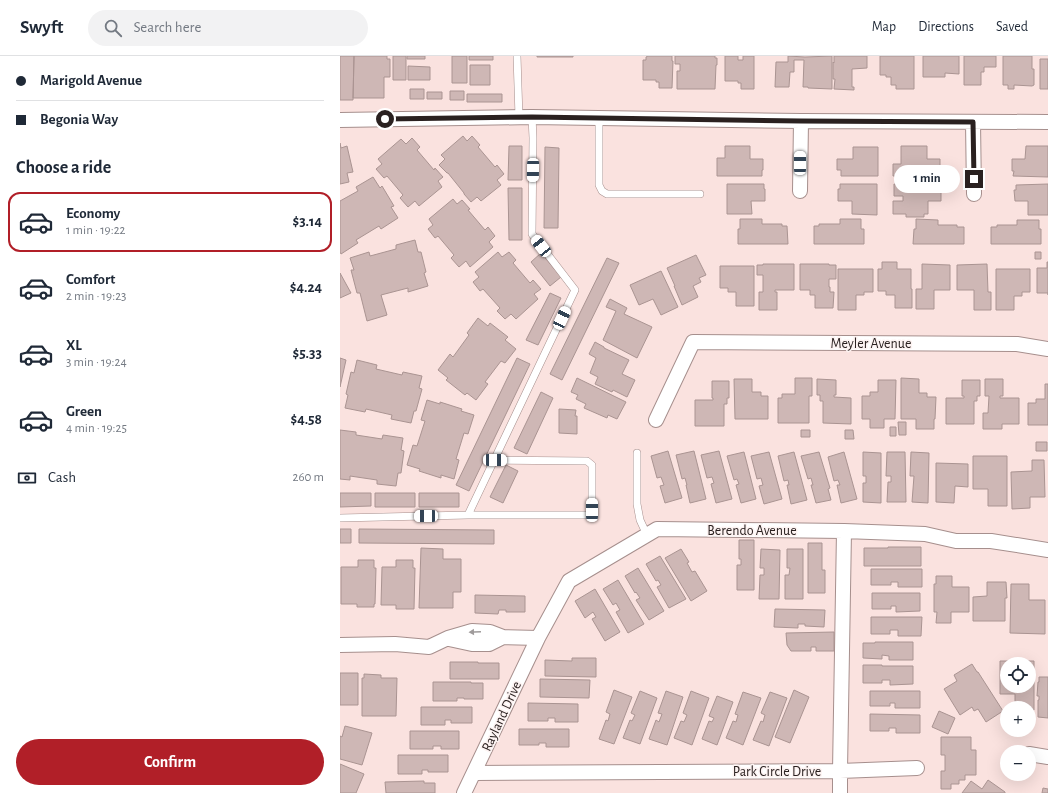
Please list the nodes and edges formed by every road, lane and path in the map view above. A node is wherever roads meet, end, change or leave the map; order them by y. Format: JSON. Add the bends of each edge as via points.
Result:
{"nodes":[{"id":1,"x":517,"y":56,"type":"edge"},
{"id":2,"x":525,"y":117,"type":"junction"},
{"id":3,"x":599,"y":118,"type":"junction"},
{"id":4,"x":340,"y":120,"type":"edge"},
{"id":5,"x":801,"y":121,"type":"junction"},
{"id":6,"x":973,"y":122,"type":"junction"},
{"id":7,"x":1048,"y":122,"type":"edge"},
{"id":8,"x":800,"y":191,"type":"dead end"},
{"id":9,"x":700,"y":194,"type":"dead end"},
{"id":10,"x":974,"y":194,"type":"dead end"},
{"id":11,"x":1048,"y":349,"type":"edge"},
{"id":12,"x":656,"y":420,"type":"dead end"},
{"id":13,"x":637,"y":453,"type":"dead end"},
{"id":14,"x":495,"y":460,"type":"junction"},
{"id":15,"x":468,"y":515,"type":"junction"},
{"id":16,"x":340,"y":518,"type":"edge"},
{"id":17,"x":844,"y":531,"type":"junction"},
{"id":18,"x":647,"y":535,"type":"junction"},
{"id":19,"x":1048,"y":550,"type":"edge"},
{"id":20,"x":538,"y":638,"type":"junction"},
{"id":21,"x":340,"y":645,"type":"edge"},
{"id":22,"x":1036,"y":755,"type":"edge"},
{"id":23,"x":1048,"y":757,"type":"edge"},
{"id":24,"x":917,"y":768,"type":"dead end"},
{"id":25,"x":840,"y":771,"type":"junction"},
{"id":26,"x":474,"y":773,"type":"junction"},
{"id":27,"x":464,"y":793,"type":"edge"},
{"id":28,"x":840,"y":793,"type":"edge"}],
"edges":[{"from":1,"to":2,"type":"lane"},
{"from":2,"to":3,"type":"street"},
{"from":2,"to":4,"type":"street"},
{"from":2,"to":14,"type":"lane","via":[[534,138],[532,234],[576,290]]},
{"from":3,"to":5,"type":"street"},
{"from":3,"to":9,"type":"lane","via":[[599,184],[602,191],[607,194]]},
{"from":5,"to":6,"type":"street"},
{"from":5,"to":8,"type":"street"},
{"from":6,"to":7,"type":"street"},
{"from":6,"to":10,"type":"street"},
{"from":11,"to":12,"type":"street","name":"Meyler Avenue","via":[[1017,344],[693,342]]},
{"from":13,"to":18,"type":"lane","via":[[637,504],[640,520]]},
{"from":14,"to":15,"type":"lane"},
{"from":14,"to":15,"type":"lane","via":[[587,461],[592,465],[592,510],[588,515]]},
{"from":15,"to":16,"type":"lane"},
{"from":17,"to":18,"type":"street","name":"Berendo Avenue","via":[[657,529]]},
{"from":17,"to":19,"type":"street","name":"Berendo Avenue","via":[[925,534],[956,541],[991,541]]},
{"from":17,"to":25,"type":"street","name":"Park Circle Drive"},
{"from":18,"to":20,"type":"street","name":"Berendo Avenue","via":[[569,581]]},
{"from":20,"to":21,"type":"street","via":[[502,637],[489,644],[472,644],[448,638],[429,647],[395,644]]},
{"from":20,"to":26,"type":"street","name":"Rayland Drive"},
{"from":22,"to":23,"type":"street"},
{"from":24,"to":25,"type":"street"},
{"from":25,"to":26,"type":"street","name":"Park Circle Drive"},
{"from":25,"to":28,"type":"street"},
{"from":26,"to":27,"type":"street","name":"Rayland Drive"}]}
